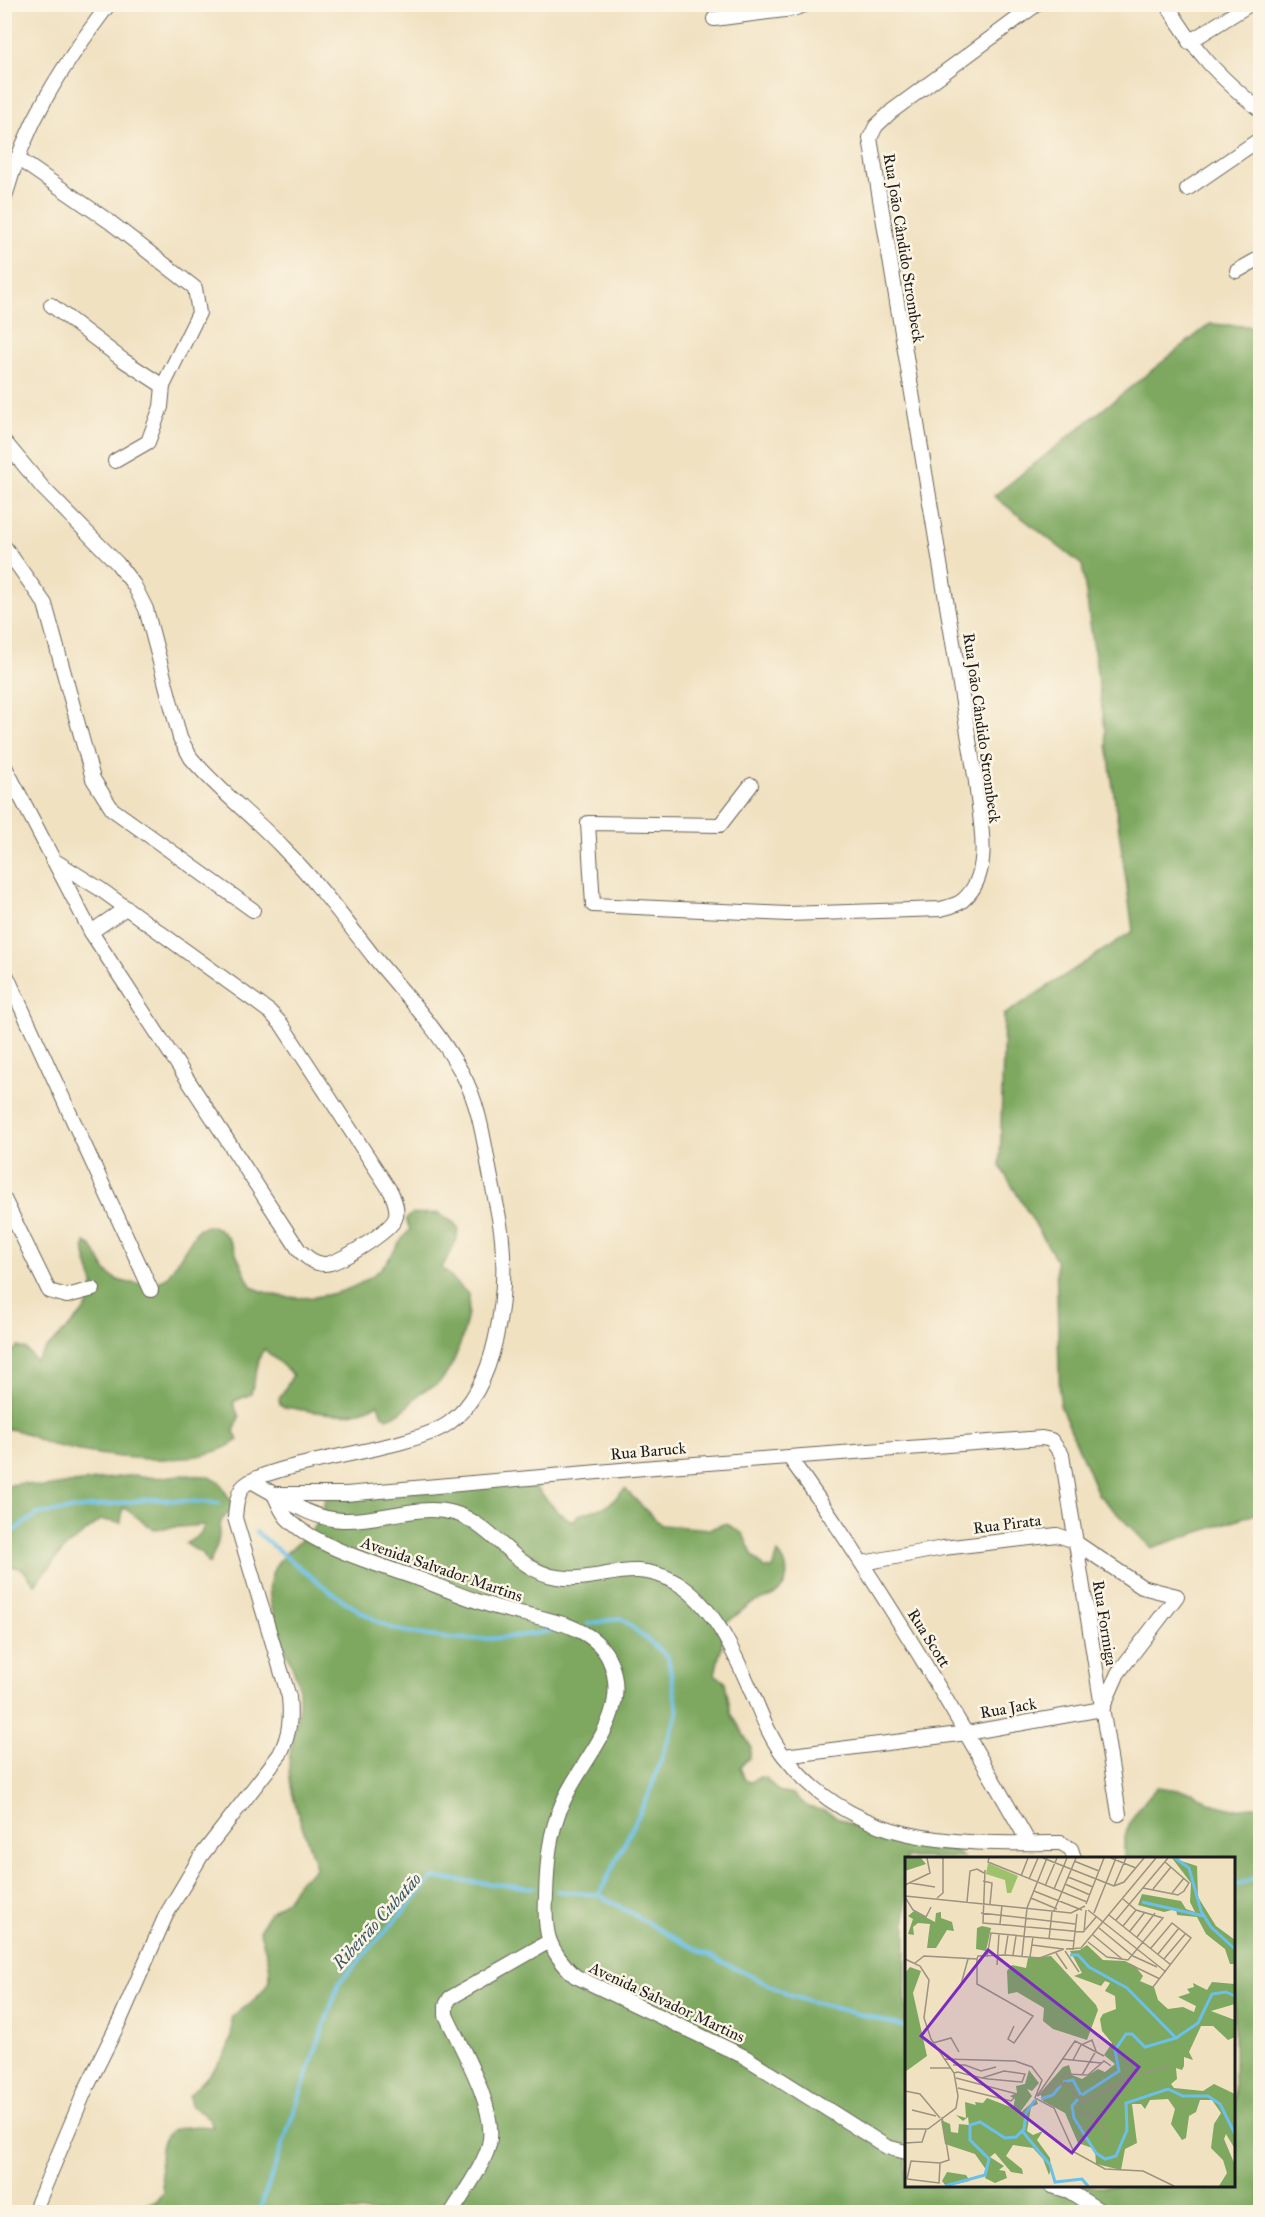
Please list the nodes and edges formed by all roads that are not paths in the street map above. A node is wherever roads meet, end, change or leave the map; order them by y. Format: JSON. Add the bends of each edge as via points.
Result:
{"nodes":[{"id":1,"x":108,"y":4,"type":"edge"},
{"id":2,"x":808,"y":4,"type":"edge"},
{"id":3,"x":1036,"y":4,"type":"edge"},
{"id":4,"x":1167,"y":4,"type":"edge"},
{"id":5,"x":1250,"y":4,"type":"edge"},
{"id":6,"x":714,"y":19,"type":"dead end"},
{"id":7,"x":1189,"y":42,"type":"junction"},
{"id":8,"x":1260,"y":110,"type":"edge"},
{"id":9,"x":1260,"y":139,"type":"edge"},
{"id":10,"x":17,"y":158,"type":"junction"},
{"id":11,"x":1187,"y":189,"type":"dead end"},
{"id":12,"x":4,"y":200,"type":"edge"},
{"id":13,"x":1260,"y":258,"type":"edge"},
{"id":14,"x":1237,"y":271,"type":"dead end"},
{"id":15,"x":51,"y":305,"type":"dead end"},
{"id":16,"x":163,"y":386,"type":"junction"},
{"id":17,"x":4,"y":441,"type":"edge"},
{"id":18,"x":115,"y":461,"type":"dead end"},
{"id":19,"x":4,"y":546,"type":"edge"},
{"id":20,"x":11,"y":565,"type":"edge"},
{"id":21,"x":4,"y":765,"type":"edge"},
{"id":22,"x":751,"y":784,"type":"dead end"},
{"id":23,"x":52,"y":859,"type":"junction"},
{"id":24,"x":126,"y":908,"type":"junction"},
{"id":25,"x":253,"y":910,"type":"dead end"},
{"id":26,"x":92,"y":932,"type":"junction"},
{"id":27,"x":4,"y":970,"type":"edge"},
{"id":28,"x":4,"y":1199,"type":"edge"},
{"id":29,"x":93,"y":1289,"type":"dead end"},
{"id":30,"x":151,"y":1290,"type":"dead end"},
{"id":31,"x":1051,"y":1440,"type":"joint"},
{"id":32,"x":789,"y":1456,"type":"junction"},
{"id":33,"x":250,"y":1481,"type":"junction"},
{"id":34,"x":274,"y":1494,"type":"junction"},
{"id":35,"x":1076,"y":1543,"type":"junction"},
{"id":36,"x":863,"y":1563,"type":"junction"},
{"id":37,"x":1102,"y":1709,"type":"junction"},
{"id":38,"x":967,"y":1733,"type":"junction"},
{"id":39,"x":783,"y":1756,"type":"junction"},
{"id":40,"x":1119,"y":1814,"type":"dead end"},
{"id":41,"x":1029,"y":1843,"type":"junction"},
{"id":42,"x":1073,"y":1857,"type":"edge"},
{"id":43,"x":548,"y":1942,"type":"junction"},
{"id":44,"x":905,"y":2152,"type":"edge"},
{"id":45,"x":1055,"y":2187,"type":"edge"},
{"id":46,"x":34,"y":2212,"type":"edge"},
{"id":47,"x":452,"y":2212,"type":"edge"},
{"id":48,"x":1102,"y":2212,"type":"edge"}],
"edges":[{"from":1,"to":10,"type":"street","via":[[39,106]]},
{"from":2,"to":6,"type":"street"},
{"from":3,"to":22,"type":"street","name":"Rua João Cândido Strombeck","via":[[892,111],[870,138],[976,782],[982,858],[977,884],[962,902],[941,909],[788,914],[592,905],[588,823],[720,825]]},
{"from":4,"to":7,"type":"street"},
{"from":5,"to":7,"type":"street"},
{"from":7,"to":8,"type":"street","via":[[1227,83]]},
{"from":9,"to":11,"type":"street"},
{"from":10,"to":12,"type":"street"},
{"from":10,"to":16,"type":"street","via":[[110,222],[195,288],[199,313]]},
{"from":13,"to":14,"type":"street"},
{"from":15,"to":16,"type":"street"},
{"from":16,"to":18,"type":"street","via":[[161,407],[148,442]]},
{"from":17,"to":33,"type":"street","via":[[134,585],[146,609],[180,738],[190,758],[305,871],[443,1041],[464,1076],[478,1113],[502,1237],[503,1274],[501,1309],[491,1357],[474,1399],[449,1423],[415,1439]]},
{"from":19,"to":20,"type":"street"},
{"from":20,"to":25,"type":"street","via":[[45,604],[100,795],[112,809]]},
{"from":21,"to":23,"type":"street"},
{"from":23,"to":24,"type":"street"},
{"from":23,"to":26,"type":"street"},
{"from":24,"to":26,"type":"street"},
{"from":24,"to":26,"type":"street","via":[[257,1000],[282,1025],[391,1192],[395,1218],[388,1228],[334,1264],[309,1260],[299,1251]]},
{"from":27,"to":30,"type":"street"},
{"from":28,"to":29,"type":"street","via":[[49,1291],[67,1296]]},
{"from":31,"to":32,"type":"street","name":"Rua Baruck"},
{"from":31,"to":35,"type":"street","name":"Rua Formiga","via":[[1062,1455]]},
{"from":32,"to":34,"type":"street","name":"Rua Baruck","via":[[346,1494]]},
{"from":32,"to":36,"type":"street","name":"Rua Scott"},
{"from":33,"to":34,"type":"street","name":"Rua Baruck"},
{"from":33,"to":46,"type":"street","via":[[236,1502],[235,1518],[289,1697],[289,1736],[280,1754],[201,1856],[166,1915]]},
{"from":34,"to":39,"type":"street","via":[[312,1514],[341,1520],[416,1511],[452,1513],[468,1518],[517,1557],[555,1577],[638,1571],[678,1584],[696,1598],[717,1624]]},
{"from":34,"to":43,"type":"street","name":"Avenida Salvador Martins","via":[[288,1519],[343,1552],[496,1607],[585,1633],[608,1658],[615,1680],[615,1704],[607,1726],[563,1801],[551,1834],[545,1910]]},
{"from":35,"to":36,"type":"street","name":"Rua Pirata","via":[[1057,1534],[943,1548]]},
{"from":35,"to":37,"type":"street","name":"Rua Formiga"},
{"from":35,"to":37,"type":"street","name":"Rua Pirata","via":[[1142,1587],[1177,1596],[1118,1673]]},
{"from":36,"to":38,"type":"street","name":"Rua Scott"},
{"from":37,"to":38,"type":"street","name":"Rua Jack"},
{"from":37,"to":40,"type":"street","name":"Rua Formiga"},
{"from":38,"to":39,"type":"street","name":"Rua Jack"},
{"from":38,"to":41,"type":"street","name":"Rua Scott"},
{"from":39,"to":41,"type":"street","via":[[833,1802],[884,1829],[962,1842]]},
{"from":41,"to":42,"type":"street","via":[[1067,1845]]},
{"from":43,"to":44,"type":"street","name":"Avenida Salvador Martins","via":[[556,1958],[575,1976],[745,2057],[887,2147]]},
{"from":43,"to":47,"type":"street","via":[[450,1998],[446,2005],[446,2014],[482,2096],[490,2140]]},
{"from":45,"to":48,"type":"street"}]}
